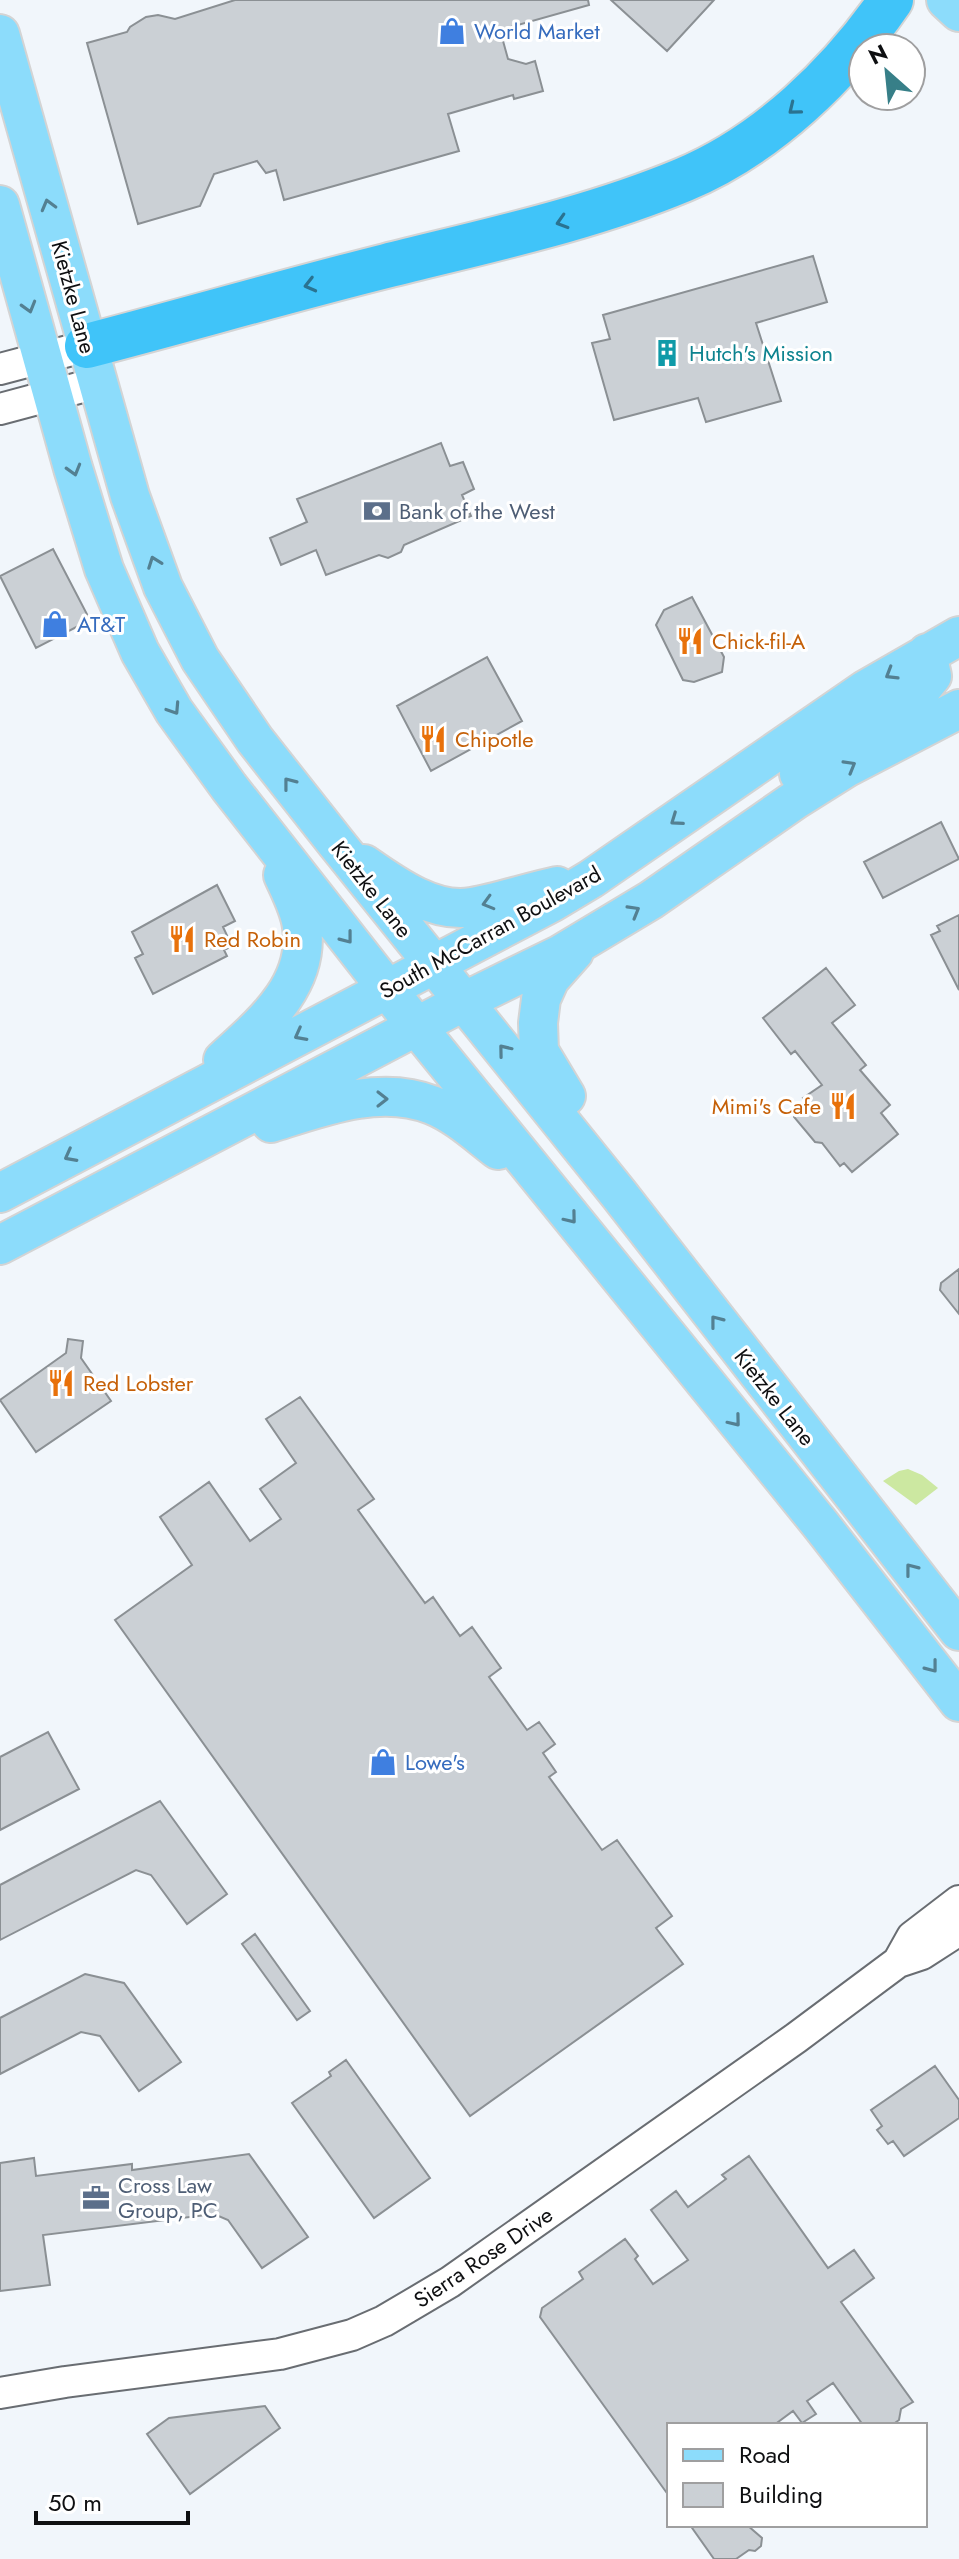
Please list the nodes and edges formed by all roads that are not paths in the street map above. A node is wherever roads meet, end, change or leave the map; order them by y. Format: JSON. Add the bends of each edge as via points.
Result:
{"nodes":[{"id":1,"x":891,"y":0,"type":"edge"},
{"id":2,"x":946,"y":0,"type":"edge"},
{"id":3,"x":959,"y":12,"type":"edge"},
{"id":4,"x":0,"y":34,"type":"edge"},
{"id":5,"x":0,"y":205,"type":"edge"},
{"id":6,"x":43,"y":357,"type":"junction"},
{"id":7,"x":92,"y":364,"type":"junction"},
{"id":8,"x":0,"y":369,"type":"edge"},
{"id":9,"x":53,"y":395,"type":"junction"},
{"id":10,"x":0,"y":409,"type":"edge"},
{"id":11,"x":943,"y":645,"type":"edge"},
{"id":12,"x":959,"y":709,"type":"edge"},
{"id":13,"x":229,"y":787,"type":"junction"},
{"id":14,"x":782,"y":809,"type":"junction"},
{"id":15,"x":337,"y":844,"type":"junction"},
{"id":16,"x":591,"y":879,"type":"junction"},
{"id":17,"x":585,"y":940,"type":"junction"},
{"id":18,"x":432,"y":965,"type":"junction"},
{"id":19,"x":387,"y":989,"type":"junction"},
{"id":20,"x":465,"y":1001,"type":"junction"},
{"id":21,"x":417,"y":1027,"type":"junction"},
{"id":22,"x":185,"y":1096,"type":"junction"},
{"id":23,"x":148,"y":1168,"type":"junction"},
{"id":24,"x":544,"y":1185,"type":"junction"},
{"id":25,"x":0,"y":1193,"type":"edge"},
{"id":26,"x":618,"y":1193,"type":"junction"},
{"id":27,"x":0,"y":1245,"type":"edge"},
{"id":28,"x":959,"y":1631,"type":"edge"},
{"id":29,"x":959,"y":1702,"type":"edge"},
{"id":30,"x":959,"y":1901,"type":"edge"},
{"id":31,"x":959,"y":1930,"type":"edge"},
{"id":32,"x":898,"y":1962,"type":"junction"},
{"id":33,"x":0,"y":2393,"type":"edge"}],
"edges":[{"from":1,"to":7,"type":"highway","one_way":true,"via":[[850,55],[801,104],[684,180],[558,224],[257,299]]},
{"from":2,"to":3,"type":"main road"},
{"from":7,"to":4,"type":"main road","name":"Kietzke Lane","one_way":true},
{"from":5,"to":6,"type":"main road","name":"Kietzke Lane","one_way":true},
{"from":6,"to":7,"type":"street"},
{"from":6,"to":8,"type":"street"},
{"from":6,"to":9,"type":"main road","name":"Kietzke Lane"},
{"from":7,"to":9,"type":"street"},
{"from":15,"to":7,"type":"main road","name":"Kietzke Lane","one_way":true,"via":[[227,701],[181,624],[130,496]]},
{"from":9,"to":10,"type":"street"},
{"from":9,"to":13,"type":"main road","name":"Kietzke Lane","one_way":true,"via":[[121,614],[174,711]]},
{"from":11,"to":14,"type":"main road","via":[[923,687],[803,766]]},
{"from":11,"to":16,"type":"main road","name":"South McCarran Boulevard","one_way":true,"via":[[865,690]]},
{"from":14,"to":12,"type":"main road","one_way":true,"via":[[846,768]]},
{"from":13,"to":19,"type":"main road","name":"Kietzke Lane","one_way":true},
{"from":13,"to":22,"type":"main road","via":[[277,861],[296,904],[303,946],[281,1003]]},
{"from":17,"to":14,"type":"main road","one_way":true},
{"from":16,"to":15,"type":"main road","one_way":true,"via":[[470,908],[439,905],[382,877]]},
{"from":15,"to":18,"type":"main road","name":"Kietzke Lane"},
{"from":16,"to":18,"type":"main road","name":"South McCarran Boulevard"},
{"from":17,"to":20,"type":"main road"},
{"from":17,"to":26,"type":"main road","via":[[550,979],[541,999],[539,1051]]},
{"from":18,"to":19,"type":"main road","name":"South McCarran Boulevard"},
{"from":18,"to":20,"type":"main road","name":"Kietzke Lane"},
{"from":19,"to":21,"type":"main road","name":"Kietzke Lane"},
{"from":19,"to":22,"type":"main road","name":"South McCarran Boulevard","one_way":true},
{"from":20,"to":21,"type":"main road"},
{"from":26,"to":20,"type":"main road","name":"Kietzke Lane","one_way":true},
{"from":21,"to":23,"type":"main road"},
{"from":21,"to":24,"type":"main road","name":"Kietzke Lane"},
{"from":22,"to":25,"type":"main road","name":"South McCarran Boulevard","one_way":true},
{"from":23,"to":24,"type":"main road","one_way":true,"via":[[351,1098],[411,1099],[458,1119]]},
{"from":23,"to":27,"type":"main road"},
{"from":24,"to":29,"type":"main road","name":"Kietzke Lane","one_way":true},
{"from":28,"to":26,"type":"main road","name":"Kietzke Lane","one_way":true},
{"from":30,"to":32,"type":"street","name":"Sierra Rose Drive","via":[[912,1937]]},
{"from":31,"to":32,"type":"street","name":"Sierra Rose Drive","via":[[922,1954]]},
{"from":32,"to":33,"type":"street","name":"Sierra Rose Drive","via":[[450,2282],[384,2321],[280,2354]]}]}
